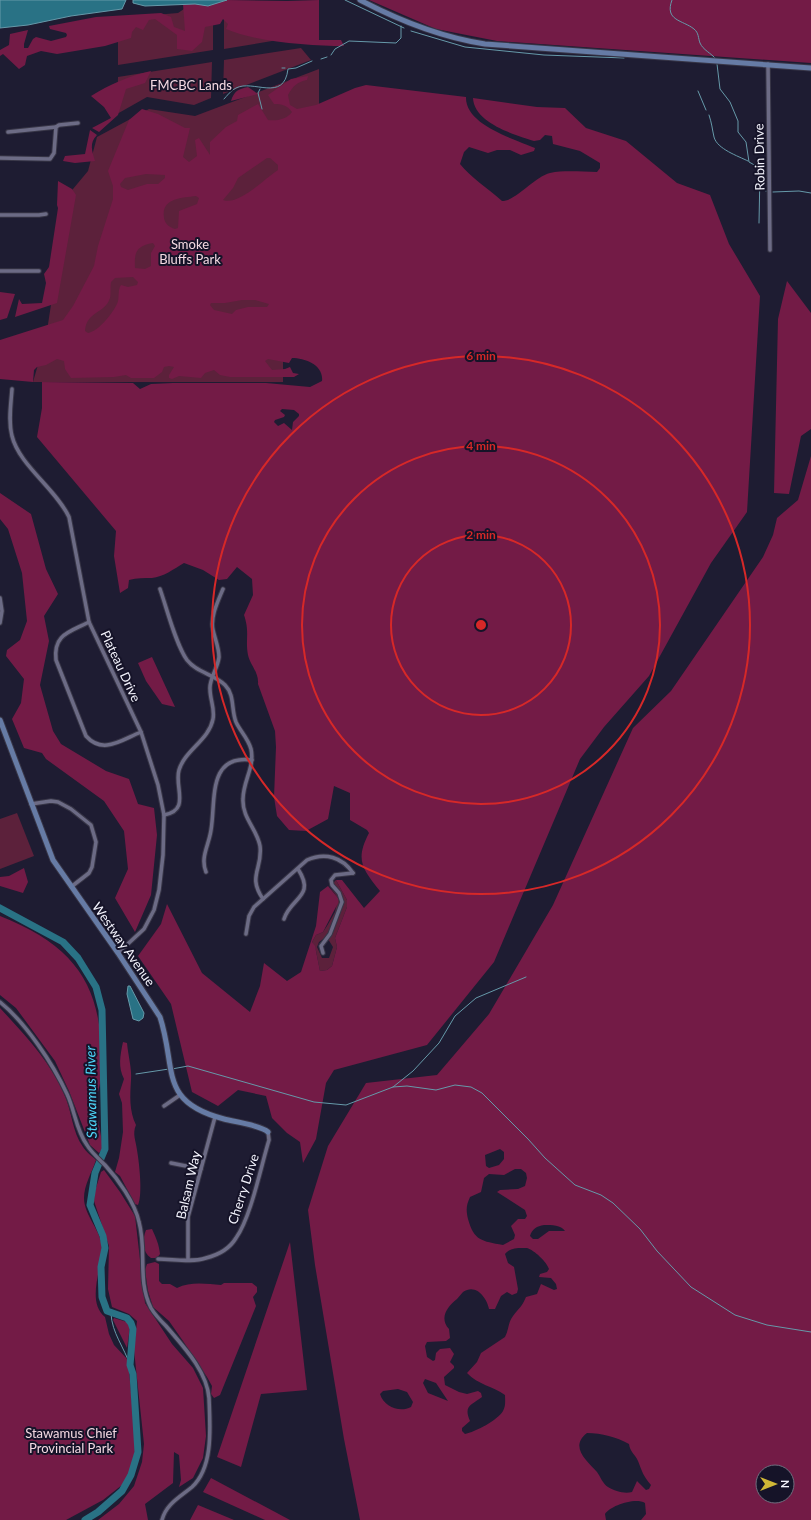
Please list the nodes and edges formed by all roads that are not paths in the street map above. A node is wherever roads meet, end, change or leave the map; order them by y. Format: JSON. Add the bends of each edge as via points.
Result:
{"nodes":[{"id":1,"x":360,"y":0,"type":"edge"},
{"id":2,"x":768,"y":64,"type":"junction"},
{"id":3,"x":811,"y":68,"type":"edge"},
{"id":4,"x":78,"y":123,"type":"dead end"},
{"id":5,"x":56,"y":127,"type":"junction"},
{"id":6,"x":8,"y":132,"type":"dead end"},
{"id":7,"x":0,"y":158,"type":"edge"},
{"id":8,"x":46,"y":214,"type":"dead end"},
{"id":9,"x":0,"y":215,"type":"edge"},
{"id":10,"x":770,"y":250,"type":"dead end"},
{"id":11,"x":0,"y":271,"type":"edge"},
{"id":12,"x":39,"y":272,"type":"dead end"},
{"id":13,"x":12,"y":389,"type":"dead end"},
{"id":14,"x":160,"y":589,"type":"dead end"},
{"id":15,"x":223,"y":589,"type":"dead end"},
{"id":16,"x":0,"y":598,"type":"edge"},
{"id":17,"x":89,"y":622,"type":"junction"},
{"id":18,"x":0,"y":623,"type":"edge"},
{"id":19,"x":213,"y":678,"type":"junction"},
{"id":20,"x":0,"y":720,"type":"edge"},
{"id":21,"x":2,"y":731,"type":"edge"},
{"id":22,"x":141,"y":732,"type":"junction"},
{"id":23,"x":252,"y":760,"type":"junction"},
{"id":24,"x":31,"y":804,"type":"junction"},
{"id":25,"x":164,"y":815,"type":"junction"},
{"id":26,"x":298,"y":869,"type":"junction"},
{"id":27,"x":206,"y":872,"type":"dead end"},
{"id":28,"x":71,"y":887,"type":"junction"},
{"id":29,"x":263,"y":898,"type":"junction"},
{"id":30,"x":284,"y":919,"type":"dead end"},
{"id":31,"x":246,"y":934,"type":"dead end"},
{"id":32,"x":118,"y":953,"type":"junction"},
{"id":33,"x":323,"y":953,"type":"dead end"},
{"id":34,"x":0,"y":1002,"type":"edge"},
{"id":35,"x":180,"y":1096,"type":"junction"},
{"id":36,"x":164,"y":1106,"type":"dead end"},
{"id":37,"x":215,"y":1117,"type":"junction"},
{"id":38,"x":268,"y":1132,"type":"joint"},
{"id":39,"x":171,"y":1163,"type":"dead end"},
{"id":40,"x":201,"y":1169,"type":"junction"},
{"id":41,"x":158,"y":1259,"type":"dead end"},
{"id":42,"x":188,"y":1259,"type":"junction"},
{"id":43,"x":162,"y":1520,"type":"edge"}],
"edges":[{"from":1,"to":2,"type":"street","via":[[399,20],[437,34],[485,44]]},
{"from":2,"to":3,"type":"street"},
{"from":2,"to":10,"type":"street","name":"Robin Drive"},
{"from":4,"to":5,"type":"street"},
{"from":5,"to":6,"type":"street"},
{"from":5,"to":7,"type":"street","via":[[52,158]]},
{"from":8,"to":9,"type":"street"},
{"from":11,"to":12,"type":"street"},
{"from":13,"to":17,"type":"street","name":"Plateau Drive","via":[[10,426],[16,447],[61,503],[72,522]]},
{"from":14,"to":19,"type":"street","via":[[185,656],[197,670]]},
{"from":15,"to":19,"type":"street","via":[[212,620],[219,655]]},
{"from":16,"to":18,"type":"street"},
{"from":17,"to":22,"type":"street","name":"Plateau Drive"},
{"from":17,"to":22,"type":"street","via":[[64,635],[56,644],[55,651],[56,660],[86,736],[98,746],[105,746]]},
{"from":19,"to":23,"type":"street","via":[[229,690],[234,716],[247,739]]},
{"from":19,"to":25,"type":"street","via":[[209,688],[214,708],[212,724],[206,735],[182,762],[178,778],[181,796],[179,804],[172,813]]},
{"from":20,"to":21,"type":"street","name":"Westway Avenue"},
{"from":21,"to":24,"type":"street","name":"Westway Avenue"},
{"from":22,"to":25,"type":"street","name":"Plateau Drive","via":[[158,785]]},
{"from":23,"to":27,"type":"street","via":[[230,763],[222,769],[217,778],[211,828],[204,856]]},
{"from":23,"to":29,"type":"street","via":[[242,804],[244,814],[259,840],[260,853],[255,880],[257,891]]},
{"from":24,"to":28,"type":"street","name":"Westway Avenue","via":[[48,850]]},
{"from":24,"to":28,"type":"street","via":[[51,800],[58,802],[71,808],[91,825],[96,842],[92,867],[89,873]]},
{"from":25,"to":32,"type":"street","name":"Plateau Drive","via":[[163,855],[154,910],[144,929]]},
{"from":26,"to":29,"type":"street"},
{"from":26,"to":30,"type":"street","via":[[304,879],[305,889],[287,911]]},
{"from":26,"to":33,"type":"street","via":[[315,856],[331,856],[353,873],[335,875],[332,880],[332,885],[342,902],[330,934],[321,946]]},
{"from":28,"to":32,"type":"street","name":"Westway Avenue"},
{"from":29,"to":31,"type":"street","via":[[249,916]]},
{"from":32,"to":35,"type":"street","name":"Westway Avenue","via":[[160,1017],[172,1077]]},
{"from":34,"to":43,"type":"street","via":[[52,1066],[68,1095],[80,1134],[126,1193],[139,1221],[146,1297],[152,1309],[185,1348],[208,1388],[208,1451],[202,1473],[193,1486],[170,1505]]},
{"from":35,"to":36,"type":"street"},
{"from":35,"to":37,"type":"street","name":"Westway Avenue","via":[[196,1109]]},
{"from":37,"to":38,"type":"street","name":"Westway Avenue"},
{"from":37,"to":40,"type":"street","name":"Balsam Way"},
{"from":38,"to":42,"type":"street","name":"Cherry Drive","via":[[269,1140],[247,1216],[237,1238],[223,1251],[208,1258]]},
{"from":39,"to":40,"type":"street"},
{"from":40,"to":42,"type":"street","name":"Balsam Way","via":[[188,1217]]},
{"from":41,"to":42,"type":"street","name":"Cherry Drive"}]}
